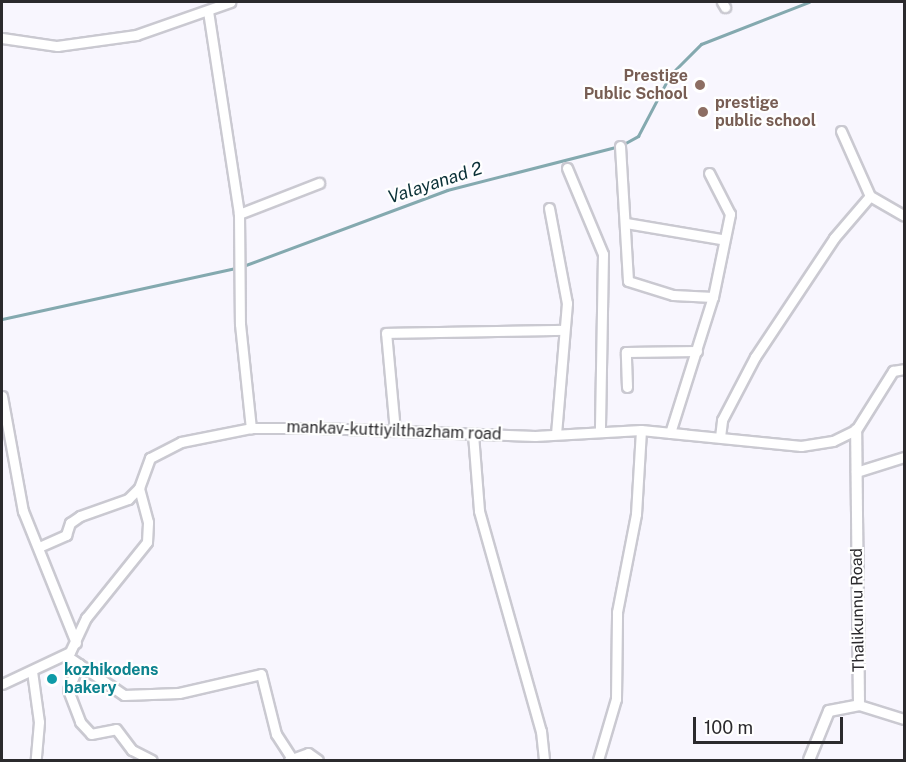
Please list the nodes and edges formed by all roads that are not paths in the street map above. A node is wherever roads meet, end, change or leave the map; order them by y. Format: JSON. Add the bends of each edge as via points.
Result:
{"nodes":[{"id":1,"x":230,"y":2,"type":"edge"},
{"id":2,"x":219,"y":4,"type":"edge"},
{"id":3,"x":208,"y":11,"type":"junction"},
{"id":4,"x":2,"y":38,"type":"edge"},
{"id":5,"x":841,"y":131,"type":"dead end"},
{"id":6,"x":620,"y":146,"type":"dead end"},
{"id":7,"x":567,"y":168,"type":"dead end"},
{"id":8,"x":709,"y":173,"type":"dead end"},
{"id":9,"x":320,"y":183,"type":"dead end"},
{"id":10,"x":870,"y":196,"type":"junction"},
{"id":11,"x":549,"y":208,"type":"dead end"},
{"id":12,"x":239,"y":214,"type":"junction"},
{"id":13,"x":904,"y":216,"type":"edge"},
{"id":14,"x":626,"y":223,"type":"junction"},
{"id":15,"x":721,"y":239,"type":"junction"},
{"id":16,"x":713,"y":297,"type":"junction"},
{"id":17,"x":564,"y":330,"type":"junction"},
{"id":18,"x":697,"y":351,"type":"junction"},
{"id":19,"x":904,"y":369,"type":"edge"},
{"id":20,"x":627,"y":387,"type":"dead end"},
{"id":21,"x":2,"y":396,"type":"edge"},
{"id":22,"x":251,"y":428,"type":"junction"},
{"id":23,"x":641,"y":430,"type":"junction"},
{"id":24,"x":856,"y":430,"type":"junction"},
{"id":25,"x":395,"y":431,"type":"junction"},
{"id":26,"x":600,"y":431,"type":"junction"},
{"id":27,"x":556,"y":433,"type":"junction"},
{"id":28,"x":670,"y":433,"type":"junction"},
{"id":29,"x":473,"y":434,"type":"junction"},
{"id":30,"x":720,"y":437,"type":"junction"},
{"id":31,"x":904,"y":457,"type":"edge"},
{"id":32,"x":856,"y":472,"type":"junction"},
{"id":33,"x":140,"y":488,"type":"junction"},
{"id":34,"x":39,"y":547,"type":"junction"},
{"id":35,"x":76,"y":643,"type":"junction"},
{"id":36,"x":67,"y":656,"type":"junction"},
{"id":37,"x":79,"y":664,"type":"junction"},
{"id":38,"x":32,"y":671,"type":"junction"},
{"id":39,"x":2,"y":684,"type":"edge"},
{"id":40,"x":859,"y":705,"type":"junction"},
{"id":41,"x":904,"y":719,"type":"edge"},
{"id":42,"x":36,"y":760,"type":"edge"},
{"id":43,"x":152,"y":760,"type":"edge"},
{"id":44,"x":291,"y":760,"type":"edge"},
{"id":45,"x":318,"y":760,"type":"edge"},
{"id":46,"x":544,"y":760,"type":"edge"},
{"id":47,"x":598,"y":760,"type":"edge"},
{"id":48,"x":809,"y":760,"type":"edge"}],
"edges":[{"from":1,"to":2,"type":"street"},
{"from":2,"to":3,"type":"street"},
{"from":3,"to":4,"type":"street","via":[[136,34],[57,46]]},
{"from":3,"to":12,"type":"street"},
{"from":5,"to":10,"type":"street"},
{"from":6,"to":14,"type":"street"},
{"from":7,"to":26,"type":"street","via":[[603,254]]},
{"from":8,"to":15,"type":"street","via":[[730,214]]},
{"from":9,"to":12,"type":"street"},
{"from":10,"to":13,"type":"street"},
{"from":10,"to":30,"type":"street","via":[[834,238],[755,357],[722,420]]},
{"from":11,"to":17,"type":"street","via":[[567,303]]},
{"from":12,"to":22,"type":"street","via":[[240,324]]},
{"from":14,"to":15,"type":"street"},
{"from":14,"to":16,"type":"street","via":[[628,281],[673,295]]},
{"from":15,"to":16,"type":"street"},
{"from":16,"to":18,"type":"street"},
{"from":17,"to":25,"type":"street","via":[[386,333]]},
{"from":17,"to":27,"type":"street"},
{"from":18,"to":20,"type":"street","via":[[626,352]]},
{"from":18,"to":28,"type":"street"},
{"from":19,"to":24,"type":"street","via":[[893,371]]},
{"from":21,"to":34,"type":"street","via":[[23,511]]},
{"from":22,"to":25,"type":"street","name":"mankav-kuttiyilthazham road"},
{"from":22,"to":33,"type":"street","name":"mankav-kuttiyilthazham road","via":[[181,442],[150,458]]},
{"from":23,"to":26,"type":"street","name":"mankav-kuttiyilthazham road"},
{"from":23,"to":28,"type":"street","name":"mankav-kuttiyilthazham road"},
{"from":23,"to":47,"type":"street","via":[[636,514],[617,612],[616,699]]},
{"from":24,"to":30,"type":"street","name":"mankav-kuttiyilthazham road","via":[[833,441],[801,446]]},
{"from":24,"to":32,"type":"street","name":"Thalikunnu Road"},
{"from":25,"to":29,"type":"street","name":"mankav-kuttiyilthazham road"},
{"from":26,"to":27,"type":"street","name":"mankav-kuttiyilthazham road"},
{"from":27,"to":29,"type":"street","name":"mankav-kuttiyilthazham road"},
{"from":28,"to":30,"type":"street","name":"mankav-kuttiyilthazham road"},
{"from":29,"to":46,"type":"street","via":[[479,511],[542,731]]},
{"from":31,"to":32,"type":"street"},
{"from":32,"to":40,"type":"street","name":"Thalikunnu Road"},
{"from":33,"to":34,"type":"street","via":[[128,499],[80,516],[70,523],[66,535]]},
{"from":33,"to":35,"type":"street","via":[[148,522],[147,542],[86,618]]},
{"from":34,"to":35,"type":"street"},
{"from":35,"to":36,"type":"street"},
{"from":36,"to":37,"type":"street"},
{"from":36,"to":38,"type":"street"},
{"from":37,"to":43,"type":"street","via":[[68,690],[80,722],[91,734],[116,729],[132,750]]},
{"from":37,"to":44,"type":"street","via":[[124,695],[179,693],[261,674],[276,734]]},
{"from":38,"to":39,"type":"street"},
{"from":38,"to":42,"type":"street","via":[[39,722]]},
{"from":40,"to":41,"type":"street"},
{"from":40,"to":48,"type":"street","via":[[829,711]]},
{"from":44,"to":45,"type":"street","via":[[308,753]]}]}
